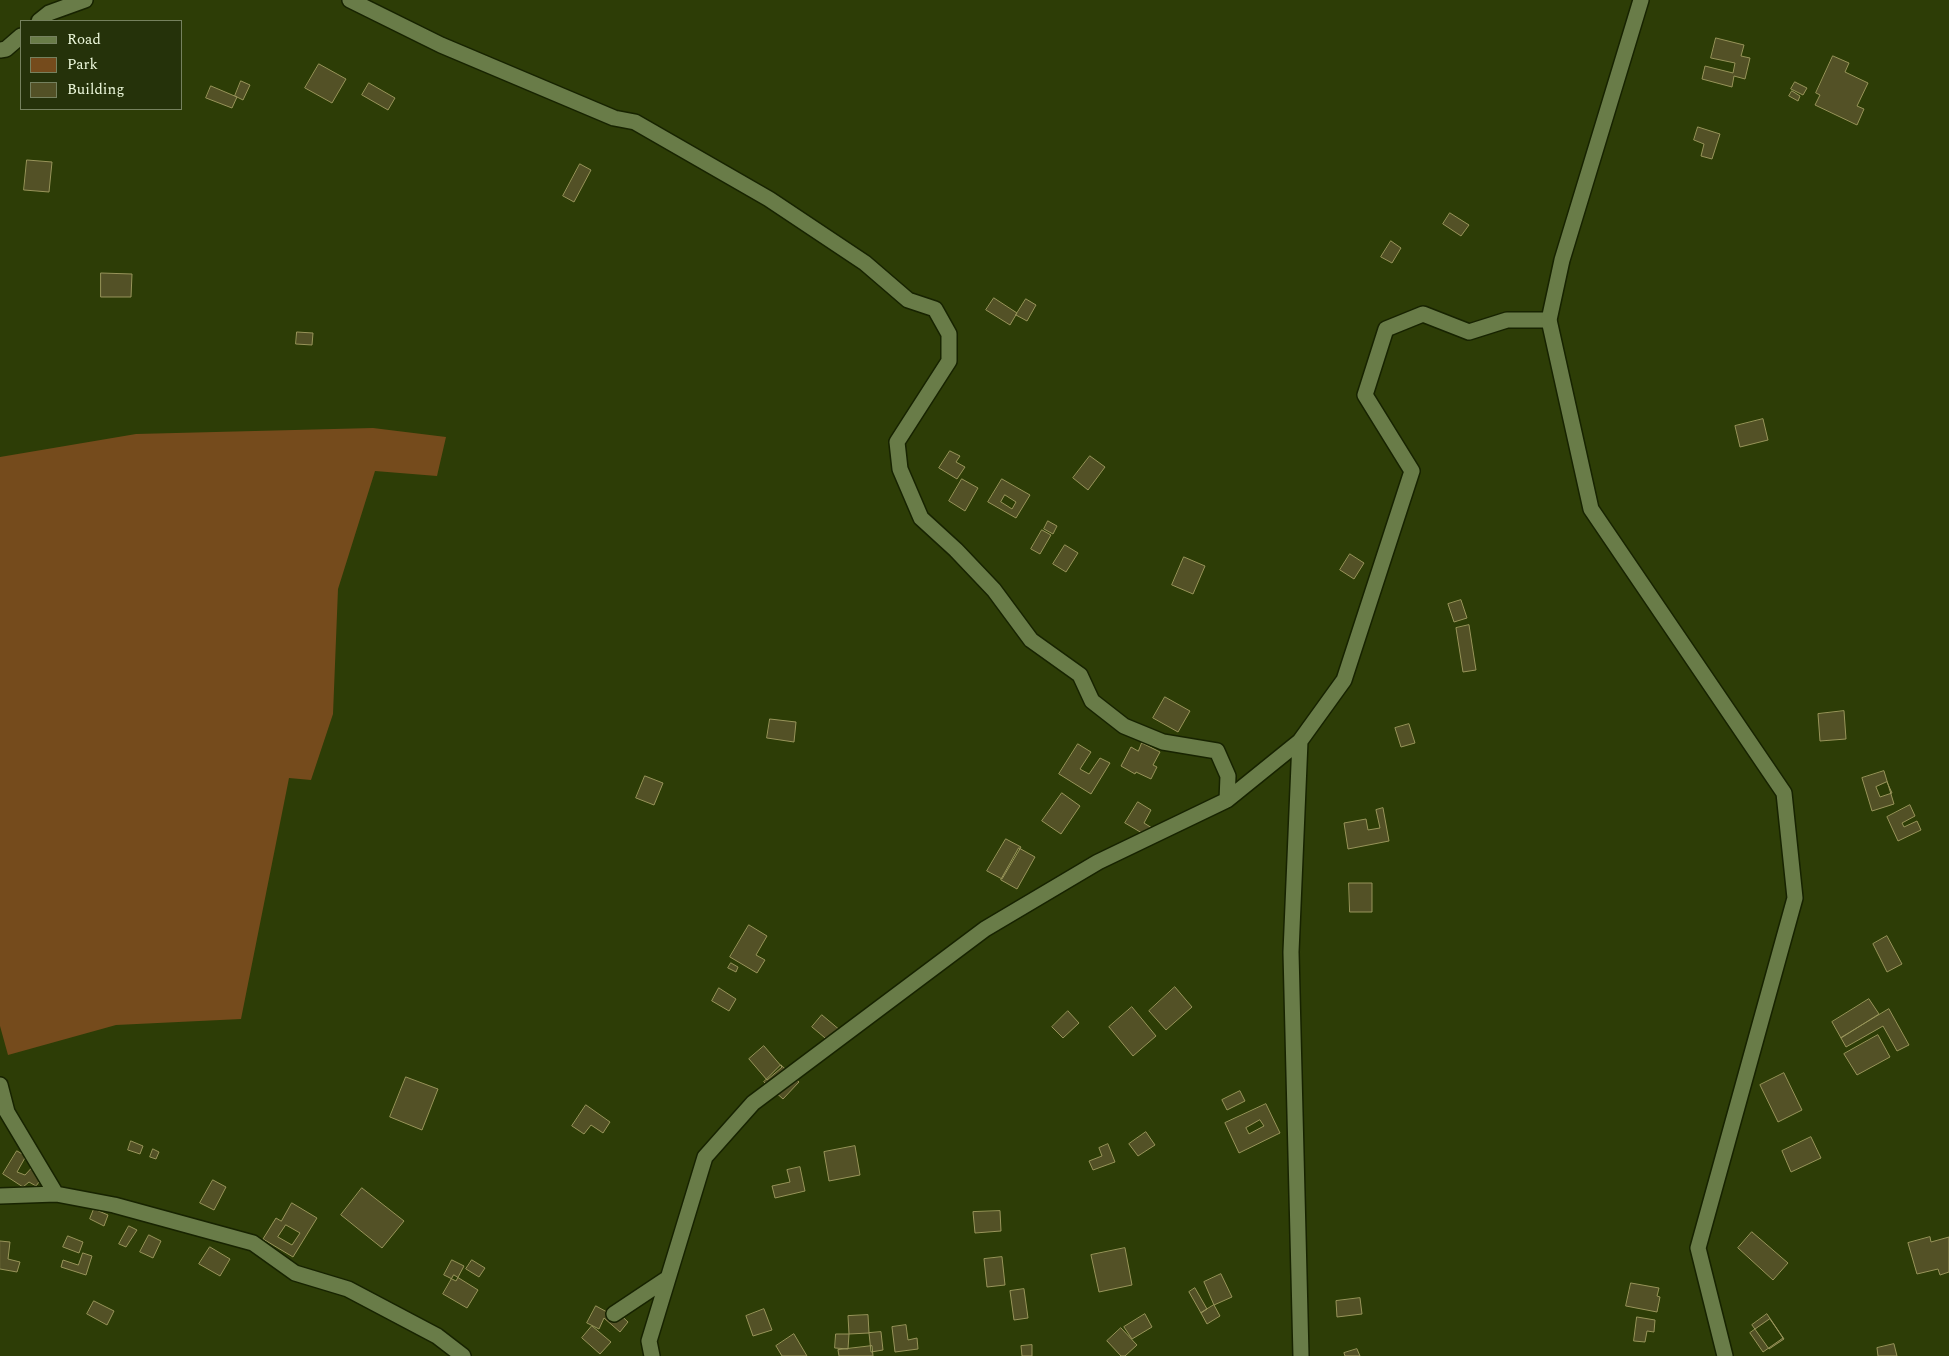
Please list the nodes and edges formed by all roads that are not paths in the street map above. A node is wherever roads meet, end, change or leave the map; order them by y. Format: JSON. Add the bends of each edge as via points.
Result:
{"nodes":[{"id":1,"x":85,"y":0,"type":"edge"},
{"id":2,"x":350,"y":0,"type":"edge"},
{"id":3,"x":1641,"y":0,"type":"edge"},
{"id":4,"x":40,"y":20,"type":"edge"},
{"id":5,"x":20,"y":37,"type":"edge"},
{"id":6,"x":0,"y":50,"type":"edge"},
{"id":7,"x":1549,"y":320,"type":"junction"},
{"id":8,"x":1300,"y":741,"type":"junction"},
{"id":9,"x":1227,"y":800,"type":"junction"},
{"id":10,"x":0,"y":1084,"type":"edge"},
{"id":11,"x":56,"y":1194,"type":"junction"},
{"id":12,"x":0,"y":1196,"type":"edge"},
{"id":13,"x":668,"y":1278,"type":"junction"},
{"id":14,"x":614,"y":1314,"type":"dead end"},
{"id":15,"x":464,"y":1356,"type":"edge"},
{"id":16,"x":652,"y":1356,"type":"edge"},
{"id":17,"x":1301,"y":1356,"type":"edge"},
{"id":18,"x":1725,"y":1356,"type":"edge"}],
"edges":[{"from":1,"to":4,"type":"street","via":[[49,13]]},
{"from":2,"to":9,"type":"street","via":[[441,45],[614,118],[635,122],[769,199],[865,263],[908,300],[935,309],[949,334],[949,361],[897,442],[900,469],[921,518],[994,590],[1031,640],[1080,675],[1092,701],[1111,716],[1124,726],[1163,742],[1217,751],[1228,776]]},
{"from":3,"to":7,"type":"street","via":[[1562,260]]},
{"from":5,"to":6,"type":"street"},
{"from":7,"to":8,"type":"street","via":[[1507,320],[1469,332],[1423,314],[1386,329],[1365,395],[1412,471],[1344,680]]},
{"from":7,"to":18,"type":"street","via":[[1591,508],[1784,794],[1795,898],[1698,1248]]},
{"from":8,"to":9,"type":"street"},
{"from":8,"to":17,"type":"street","via":[[1291,952]]},
{"from":9,"to":13,"type":"street","via":[[1098,862],[985,929],[753,1103],[705,1157]]},
{"from":10,"to":11,"type":"street","via":[[7,1112]]},
{"from":11,"to":12,"type":"street"},
{"from":11,"to":15,"type":"street","via":[[114,1205],[253,1243],[295,1273],[348,1289],[437,1336]]},
{"from":13,"to":14,"type":"street"},
{"from":13,"to":16,"type":"street","via":[[649,1341]]}]}
